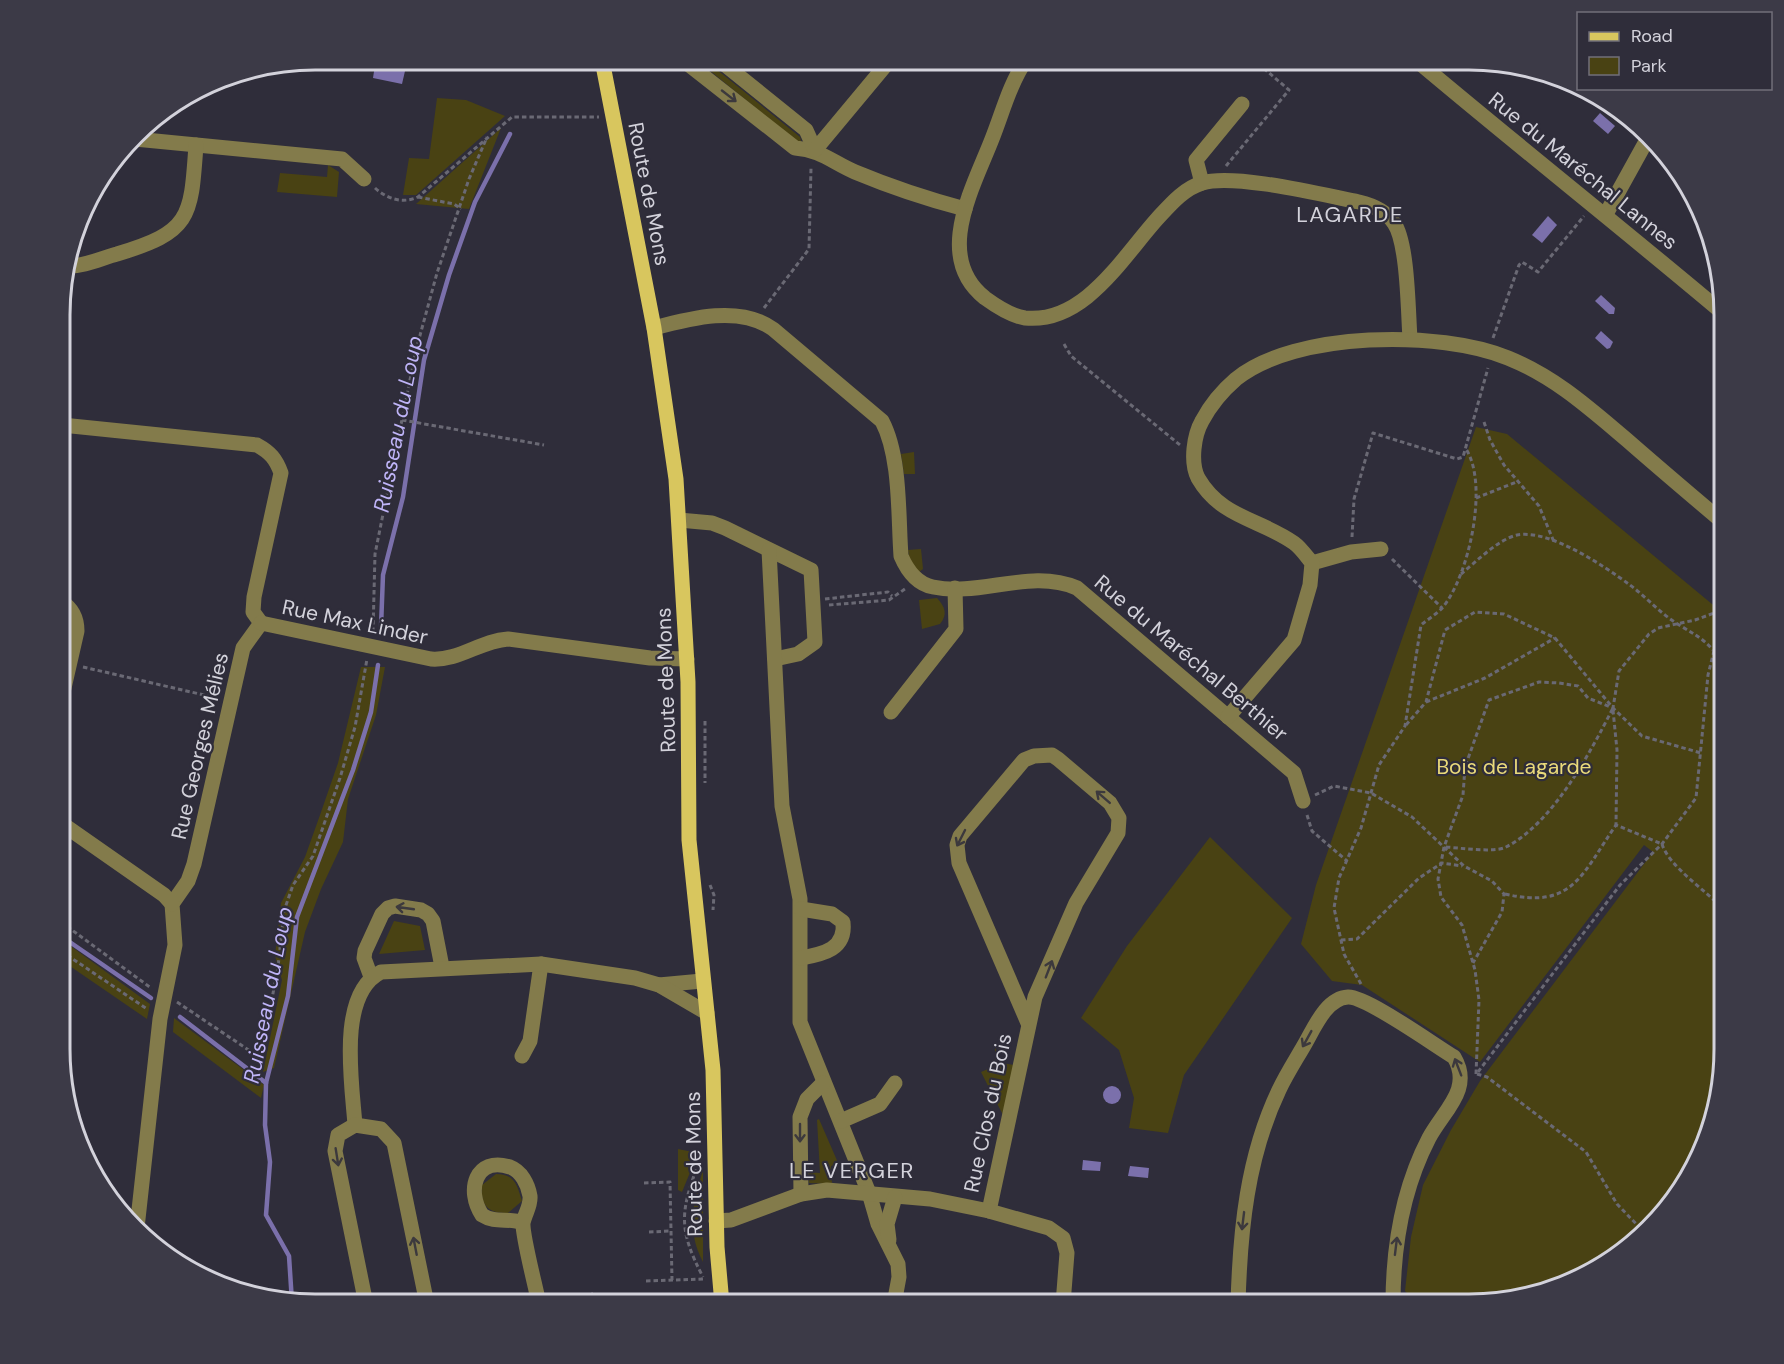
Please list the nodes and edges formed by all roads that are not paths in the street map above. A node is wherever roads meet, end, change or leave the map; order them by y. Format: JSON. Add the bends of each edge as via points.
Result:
{"nodes":[{"id":1,"x":604,"y":70,"type":"edge"},
{"id":2,"x":696,"y":70,"type":"edge"},
{"id":3,"x":731,"y":70,"type":"edge"},
{"id":4,"x":882,"y":70,"type":"edge"},
{"id":5,"x":1021,"y":70,"type":"edge"},
{"id":6,"x":1428,"y":70,"type":"edge"},
{"id":7,"x":1242,"y":104,"type":"dead end"},
{"id":8,"x":145,"y":139,"type":"edge"},
{"id":9,"x":196,"y":145,"type":"junction"},
{"id":10,"x":1644,"y":145,"type":"edge"},
{"id":11,"x":815,"y":150,"type":"junction"},
{"id":12,"x":364,"y":179,"type":"road end"},
{"id":13,"x":1202,"y":183,"type":"junction"},
{"id":14,"x":965,"y":209,"type":"junction"},
{"id":15,"x":1606,"y":214,"type":"junction"},
{"id":16,"x":76,"y":264,"type":"edge"},
{"id":17,"x":1713,"y":305,"type":"edge"},
{"id":18,"x":654,"y":328,"type":"junction"},
{"id":19,"x":1410,"y":338,"type":"junction"},
{"id":20,"x":70,"y":426,"type":"edge"},
{"id":21,"x":1714,"y":514,"type":"edge"},
{"id":22,"x":679,"y":520,"type":"junction"},
{"id":23,"x":1381,"y":549,"type":"road end"},
{"id":24,"x":770,"y":550,"type":"junction"},
{"id":25,"x":1312,"y":563,"type":"junction"},
{"id":26,"x":955,"y":588,"type":"junction"},
{"id":27,"x":70,"y":608,"type":"edge"},
{"id":28,"x":261,"y":624,"type":"junction"},
{"id":29,"x":70,"y":648,"type":"edge"},
{"id":30,"x":687,"y":659,"type":"junction"},
{"id":31,"x":775,"y":659,"type":"junction"},
{"id":32,"x":891,"y":712,"type":"dead end"},
{"id":33,"x":1228,"y":717,"type":"junction"},
{"id":34,"x":1303,"y":801,"type":"road end"},
{"id":35,"x":70,"y":829,"type":"edge"},
{"id":36,"x":172,"y":904,"type":"junction"},
{"id":37,"x":801,"y":909,"type":"junction"},
{"id":38,"x":801,"y":958,"type":"junction"},
{"id":39,"x":541,"y":964,"type":"junction"},
{"id":40,"x":442,"y":967,"type":"junction"},
{"id":41,"x":371,"y":977,"type":"junction"},
{"id":42,"x":702,"y":981,"type":"junction"},
{"id":43,"x":660,"y":985,"type":"junction"},
{"id":44,"x":707,"y":1013,"type":"junction"},
{"id":45,"x":1028,"y":1023,"type":"junction"},
{"id":46,"x":522,"y":1056,"type":"dead end"},
{"id":47,"x":823,"y":1083,"type":"junction"},
{"id":48,"x":895,"y":1083,"type":"dead end"},
{"id":49,"x":841,"y":1121,"type":"junction"},
{"id":50,"x":355,"y":1125,"type":"junction"},
{"id":51,"x":869,"y":1193,"type":"junction"},
{"id":52,"x":801,"y":1194,"type":"junction"},
{"id":53,"x":895,"y":1197,"type":"junction"},
{"id":54,"x":989,"y":1211,"type":"junction"},
{"id":55,"x":138,"y":1218,"type":"edge"},
{"id":56,"x":716,"y":1221,"type":"junction"},
{"id":57,"x":523,"y":1223,"type":"dead end"},
{"id":58,"x":889,"y":1240,"type":"junction"},
{"id":59,"x":364,"y":1294,"type":"edge"},
{"id":60,"x":425,"y":1294,"type":"edge"},
{"id":61,"x":537,"y":1294,"type":"edge"},
{"id":62,"x":721,"y":1294,"type":"edge"},
{"id":63,"x":896,"y":1294,"type":"edge"},
{"id":64,"x":1064,"y":1294,"type":"edge"},
{"id":65,"x":1238,"y":1294,"type":"edge"},
{"id":66,"x":1393,"y":1294,"type":"edge"}],
"edges":[{"from":1,"to":18,"type":"main road","name":"Route de Mons"},
{"from":2,"to":11,"type":"street","one_way":true,"via":[[795,148]]},
{"from":3,"to":11,"type":"street","via":[[806,130]]},
{"from":4,"to":11,"type":"street"},
{"from":5,"to":14,"type":"street"},
{"from":6,"to":15,"type":"street","name":"Rue du Maréchal Lannes"},
{"from":7,"to":13,"type":"street","via":[[1196,160]]},
{"from":8,"to":9,"type":"street"},
{"from":9,"to":12,"type":"street","via":[[342,159]]},
{"from":9,"to":16,"type":"street","via":[[188,213],[177,227],[153,243]]},
{"from":10,"to":15,"type":"street"},
{"from":11,"to":14,"type":"street","via":[[852,171]]},
{"from":13,"to":14,"type":"street","via":[[1175,200],[1084,302],[1063,314],[1042,318],[1022,318],[1007,312],[980,293],[967,278],[958,234]]},
{"from":13,"to":19,"type":"street","via":[[1225,180],[1359,202],[1383,212],[1395,224],[1402,247]]},
{"from":15,"to":17,"type":"street","name":"Rue du Maréchal Lannes"},
{"from":18,"to":22,"type":"main road","name":"Route de Mons"},
{"from":18,"to":26,"type":"street","name":"Rue du Maréchal Berthier","via":[[731,315],[755,318],[882,421],[890,436],[901,556],[920,582]]},
{"from":19,"to":21,"type":"street","via":[[1492,353],[1549,378]]},
{"from":19,"to":25,"type":"street","via":[[1310,348],[1272,359],[1238,378],[1213,402],[1198,429],[1194,455],[1197,476],[1214,501],[1294,543]]},
{"from":20,"to":28,"type":"street","via":[[243,443],[267,451],[277,461],[281,473],[254,597],[253,612]]},
{"from":22,"to":24,"type":"street","via":[[712,523]]},
{"from":22,"to":30,"type":"main road","name":"Route de Mons"},
{"from":23,"to":25,"type":"street","via":[[1351,552]]},
{"from":24,"to":31,"type":"street"},
{"from":24,"to":31,"type":"street","via":[[810,570],[813,603],[814,642],[798,654]]},
{"from":25,"to":33,"type":"street","via":[[1310,585],[1294,640]]},
{"from":26,"to":32,"type":"street","via":[[956,629]]},
{"from":26,"to":33,"type":"street","name":"Rue du Maréchal Berthier","via":[[1048,580],[1077,588]]},
{"from":27,"to":29,"type":"street","via":[[77,620]]},
{"from":28,"to":30,"type":"street","name":"Rue Max Linder","via":[[431,659],[459,656],[508,639],[650,658]]},
{"from":28,"to":36,"type":"street","name":"Rue Georges Mélies","via":[[243,648],[194,864]]},
{"from":30,"to":42,"type":"main road","name":"Route de Mons","via":[[689,840]]},
{"from":31,"to":37,"type":"street","via":[[782,806]]},
{"from":33,"to":34,"type":"street","name":"Rue du Maréchal Berthier","via":[[1294,772]]},
{"from":35,"to":36,"type":"street"},
{"from":36,"to":55,"type":"street","via":[[175,945],[160,1019]]},
{"from":37,"to":38,"type":"street"},
{"from":37,"to":38,"type":"street","via":[[832,914],[843,922],[844,934],[840,944],[831,950]]},
{"from":38,"to":47,"type":"street","via":[[800,1022]]},
{"from":39,"to":40,"type":"street"},
{"from":39,"to":43,"type":"street"},
{"from":39,"to":46,"type":"street","via":[[530,1041]]},
{"from":40,"to":41,"type":"street","via":[[398,969]]},
{"from":40,"to":41,"type":"street","one_way":true,"via":[[428,914],[395,906],[382,914],[365,951]]},
{"from":41,"to":50,"type":"street","via":[[363,987],[351,1027]]},
{"from":42,"to":43,"type":"street"},
{"from":42,"to":44,"type":"main road","name":"Route de Mons"},
{"from":43,"to":44,"type":"street"},
{"from":44,"to":56,"type":"main road","name":"Route de Mons","via":[[713,1070]]},
{"from":45,"to":45,"type":"street","name":"Rue Clos du Bois","one_way":true,"via":[[1064,928],[1088,880],[1114,841],[1119,825],[1116,809],[1110,803],[1058,759],[1042,754],[1024,760],[964,831],[957,845],[959,863]]},
{"from":45,"to":54,"type":"street","name":"Rue Clos du Bois"},
{"from":47,"to":49,"type":"street"},
{"from":47,"to":52,"type":"street","one_way":true,"via":[[807,1099],[800,1117]]},
{"from":48,"to":49,"type":"street","via":[[880,1104]]},
{"from":49,"to":51,"type":"street"},
{"from":50,"to":59,"type":"street","one_way":true,"via":[[338,1135],[335,1151]]},
{"from":60,"to":50,"type":"street","one_way":true,"via":[[394,1143],[381,1129]]},
{"from":51,"to":52,"type":"street","via":[[828,1190]]},
{"from":51,"to":53,"type":"street"},
{"from":51,"to":58,"type":"street","via":[[878,1224]]},
{"from":52,"to":56,"type":"street","via":[[731,1220]]},
{"from":53,"to":54,"type":"street","via":[[930,1199]]},
{"from":53,"to":58,"type":"street","via":[[887,1224]]},
{"from":54,"to":64,"type":"street","via":[[1049,1228],[1062,1238],[1067,1253]]},
{"from":56,"to":62,"type":"main road","name":"Route de Mons"},
{"from":57,"to":61,"type":"street"},
{"from":58,"to":63,"type":"street","via":[[898,1264]]},
{"from":66,"to":65,"type":"street","one_way":true,"via":[[1394,1258],[1406,1192],[1429,1138],[1469,1072],[1454,1057],[1358,997],[1332,1003],[1317,1020],[1272,1107],[1252,1166],[1245,1204]]}]}
